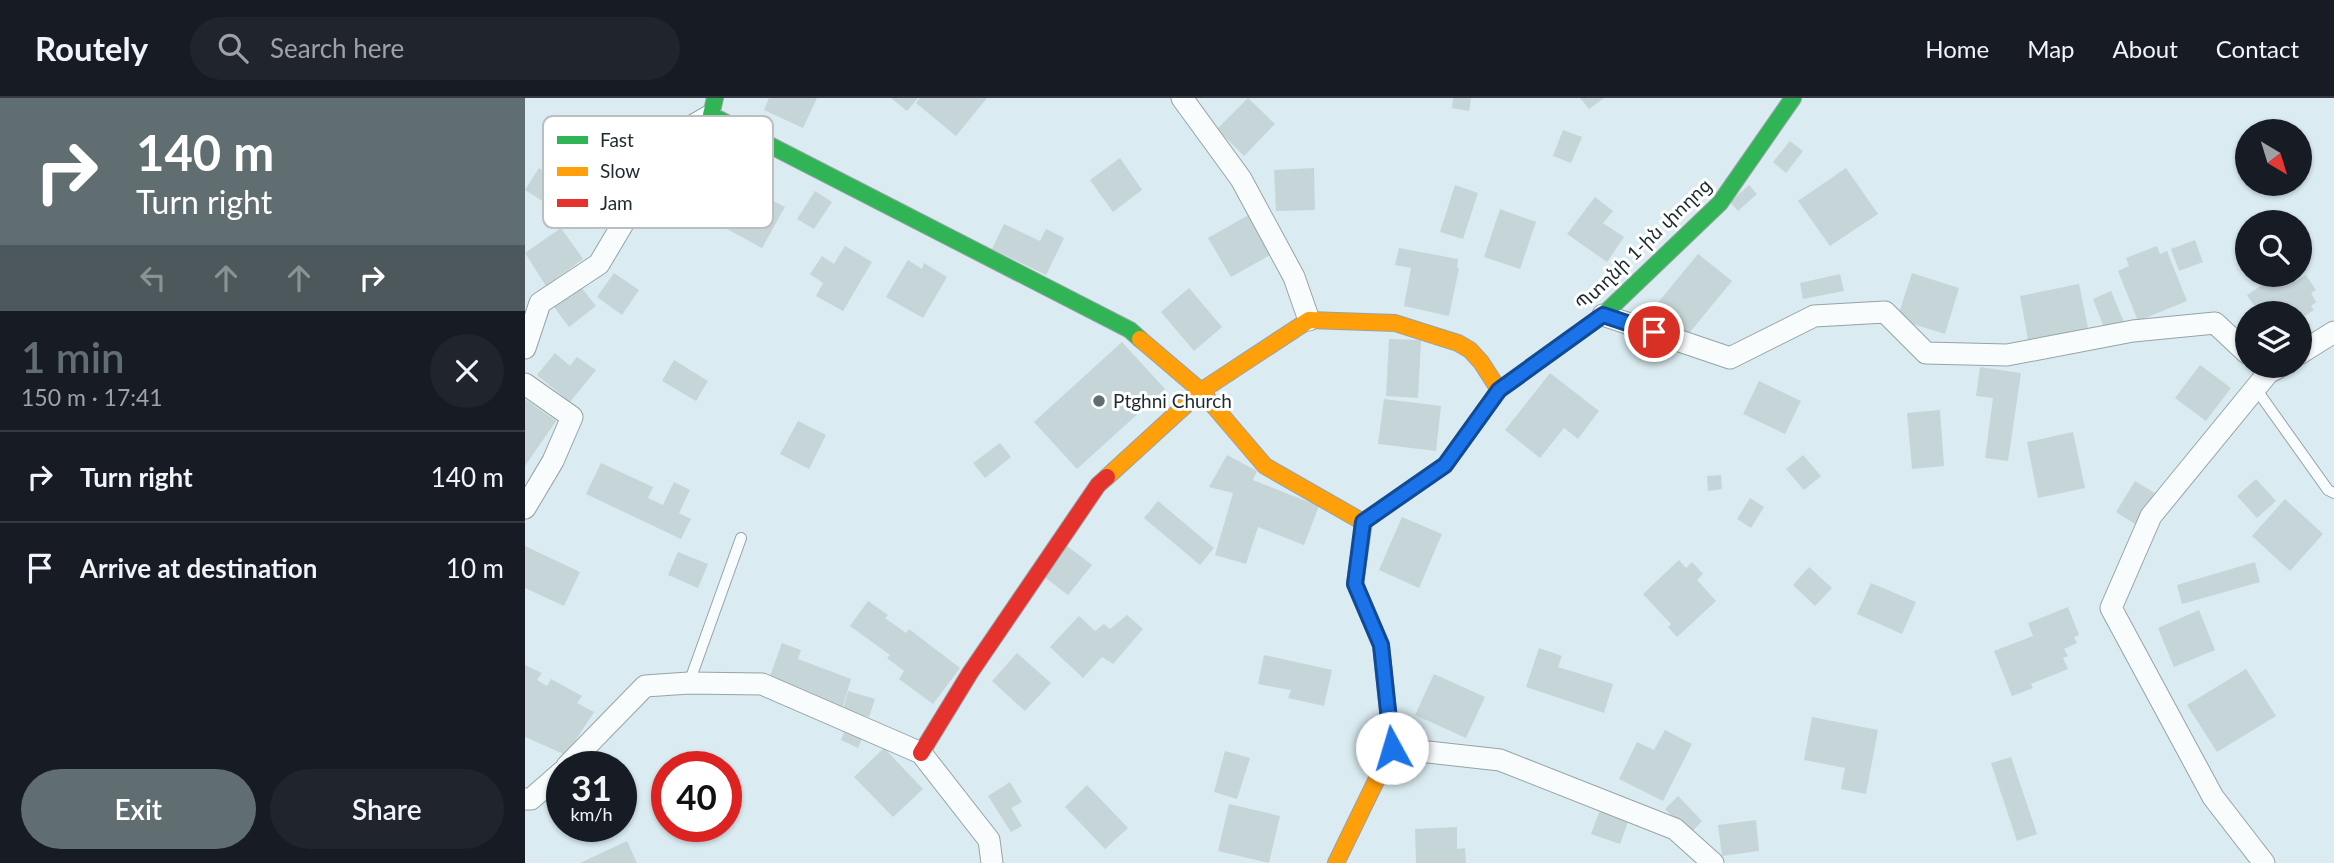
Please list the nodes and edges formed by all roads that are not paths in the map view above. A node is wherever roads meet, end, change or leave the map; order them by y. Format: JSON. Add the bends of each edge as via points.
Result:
{"nodes":[{"id":1,"x":1182,"y":98,"type":"edge"},
{"id":2,"x":1793,"y":98,"type":"edge"},
{"id":3,"x":713,"y":107,"type":"edge"},
{"id":4,"x":730,"y":116,"type":"edge"},
{"id":5,"x":773,"y":139,"type":"edge"},
{"id":6,"x":620,"y":228,"type":"edge"},
{"id":7,"x":1603,"y":315,"type":"junction"},
{"id":8,"x":1309,"y":320,"type":"junction"},
{"id":9,"x":2334,"y":332,"type":"edge"},
{"id":10,"x":2235,"y":342,"type":"edge"},
{"id":11,"x":2312,"y":346,"type":"edge"},
{"id":12,"x":525,"y":348,"type":"edge"},
{"id":13,"x":2262,"y":378,"type":"edge"},
{"id":14,"x":2269,"y":378,"type":"edge"},
{"id":15,"x":525,"y":384,"type":"edge"},
{"id":16,"x":1499,"y":390,"type":"junction"},
{"id":17,"x":1201,"y":391,"type":"junction"},
{"id":18,"x":2334,"y":494,"type":"edge"},
{"id":19,"x":525,"y":508,"type":"edge"},
{"id":20,"x":1363,"y":522,"type":"junction"},
{"id":21,"x":741,"y":538,"type":"dead end"},
{"id":22,"x":689,"y":683,"type":"junction"},
{"id":23,"x":1392,"y":748,"type":"junction"},
{"id":24,"x":582,"y":751,"type":"edge"},
{"id":25,"x":921,"y":754,"type":"junction"},
{"id":26,"x":546,"y":786,"type":"edge"},
{"id":27,"x":527,"y":802,"type":"edge"},
{"id":28,"x":992,"y":863,"type":"edge"},
{"id":29,"x":1336,"y":863,"type":"edge"},
{"id":30,"x":1713,"y":863,"type":"edge"},
{"id":31,"x":2264,"y":863,"type":"edge"}],
"edges":[{"from":1,"to":8,"type":"street","via":[[1241,179],[1294,277]]},
{"from":2,"to":7,"type":"street","name":"Պտղնի 1-ին փողոց","via":[[1720,203]]},
{"from":3,"to":4,"type":"street"},
{"from":5,"to":17,"type":"street","via":[[1131,330]]},
{"from":6,"to":12,"type":"street","via":[[599,264],[540,303]]},
{"from":7,"to":10,"type":"street","via":[[1730,358],[1814,316],[1885,312],[1926,353],[2007,355],[2133,331],[2215,323]]},
{"from":7,"to":16,"type":"street","name":"Պտղնի 1-ին փողոց"},
{"from":8,"to":16,"type":"street","via":[[1395,323],[1458,342],[1481,362]]},
{"from":8,"to":17,"type":"street"},
{"from":9,"to":11,"type":"street"},
{"from":13,"to":31,"type":"street","via":[[2151,516],[2111,608],[2213,797]]},
{"from":14,"to":18,"type":"lane"},
{"from":15,"to":19,"type":"street","via":[[572,417]]},
{"from":16,"to":20,"type":"street","name":"Պտղնի 1-ին փողոց","via":[[1445,465]]},
{"from":17,"to":20,"type":"street","via":[[1265,466]]},
{"from":17,"to":25,"type":"street","via":[[1098,485],[970,673]]},
{"from":20,"to":23,"type":"street","via":[[1355,584],[1381,645]]},
{"from":21,"to":22,"type":"lane"},
{"from":22,"to":24,"type":"street","via":[[645,686]]},
{"from":22,"to":25,"type":"street","via":[[762,684]]},
{"from":23,"to":29,"type":"street"},
{"from":23,"to":30,"type":"street","via":[[1500,760],[1675,829]]},
{"from":25,"to":28,"type":"street","via":[[989,840]]},
{"from":26,"to":27,"type":"street"}]}
